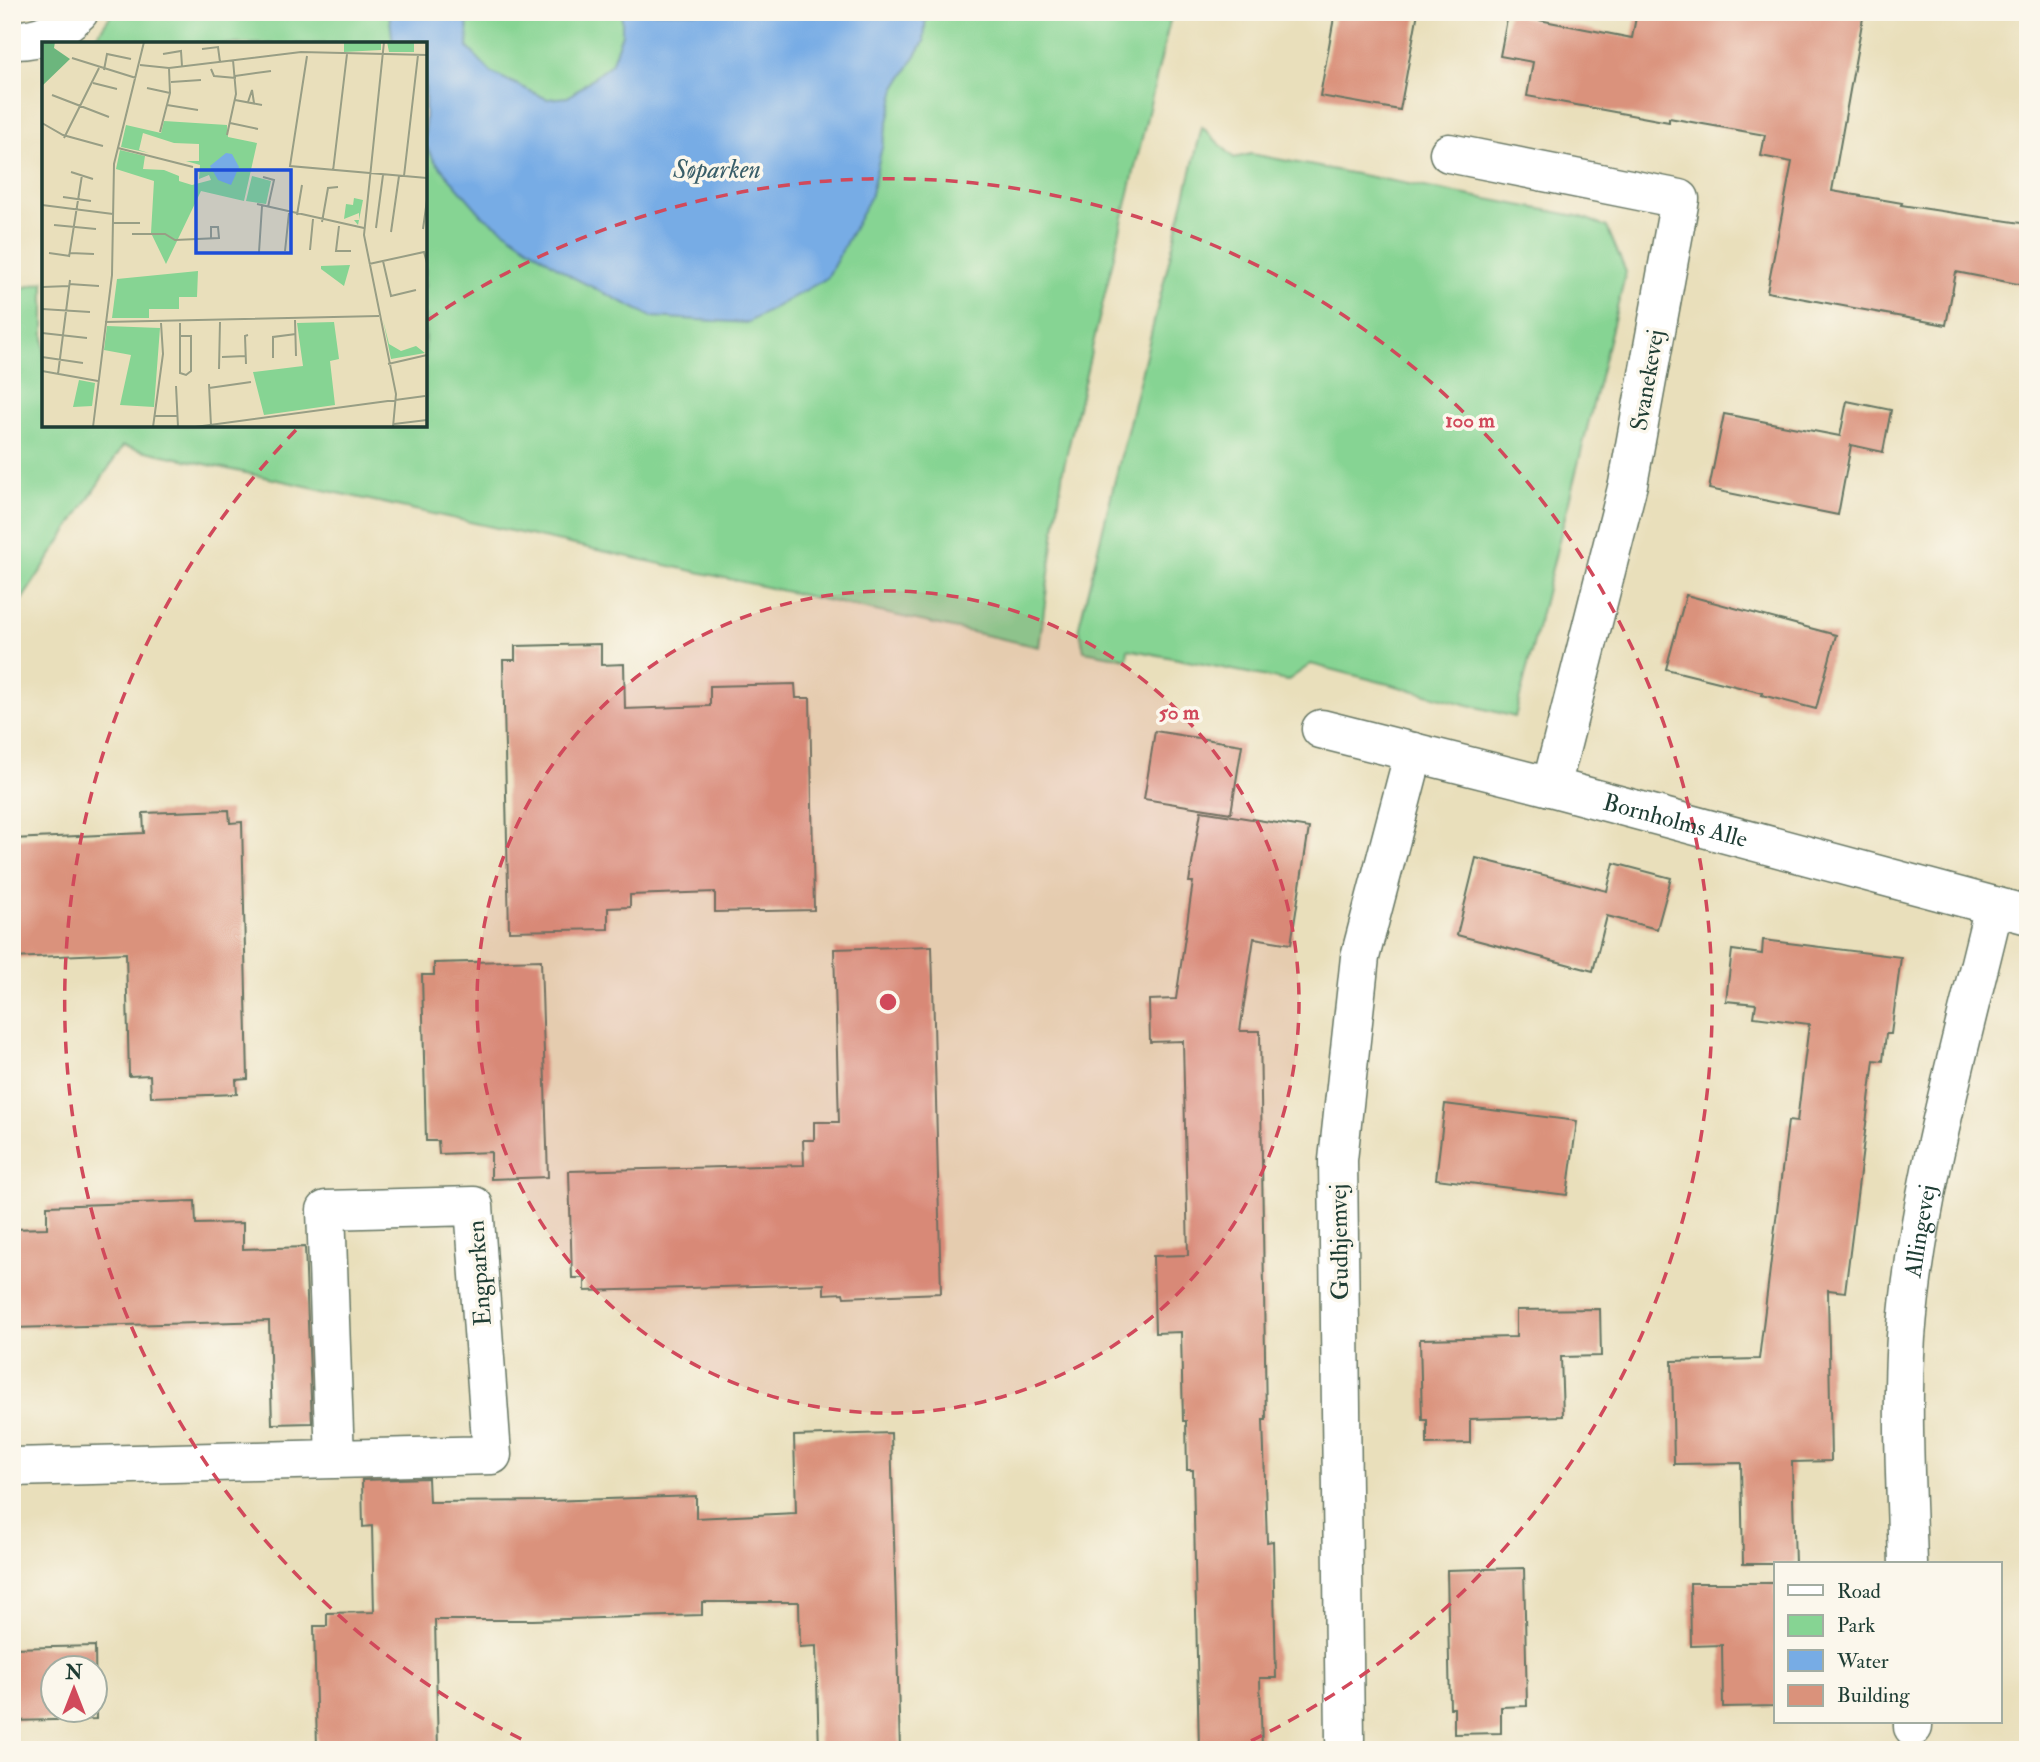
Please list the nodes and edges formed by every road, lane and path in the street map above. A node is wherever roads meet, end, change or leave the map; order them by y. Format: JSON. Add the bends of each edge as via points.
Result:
{"nodes":[{"id":1,"x":79,"y":12,"type":"edge"},
{"id":2,"x":12,"y":40,"type":"edge"},
{"id":3,"x":1449,"y":153,"type":"dead end"},
{"id":4,"x":1321,"y":729,"type":"dead end"},
{"id":5,"x":1414,"y":752,"type":"junction"},
{"id":6,"x":1550,"y":787,"type":"junction"},
{"id":7,"x":2011,"y":911,"type":"edge"},
{"id":8,"x":335,"y":1459,"type":"junction"},
{"id":9,"x":12,"y":1467,"type":"edge"},
{"id":10,"x":1908,"y":1562,"type":"edge"},
{"id":11,"x":1345,"y":1739,"type":"dead end"}],
"edges":[{"from":1,"to":2,"type":"street","via":[[62,28],[41,37]]},
{"from":3,"to":6,"type":"street","name":"Svanekevej","via":[[1680,199],[1628,484]]},
{"from":4,"to":5,"type":"street","name":"Bornholms Alle"},
{"from":5,"to":6,"type":"street","name":"Bornholms Alle"},
{"from":5,"to":11,"type":"street","name":"Gudhjemvej","via":[[1360,957],[1338,1160]]},
{"from":6,"to":7,"type":"street","name":"Bornholms Alle"},
{"from":7,"to":10,"type":"street","name":"Allingevej","via":[[1922,1218],[1906,1336]]},
{"from":8,"to":8,"type":"street","name":"Engparken","via":[[492,1455],[474,1206],[326,1210]]},
{"from":8,"to":9,"type":"street","name":"Engparken"}]}
